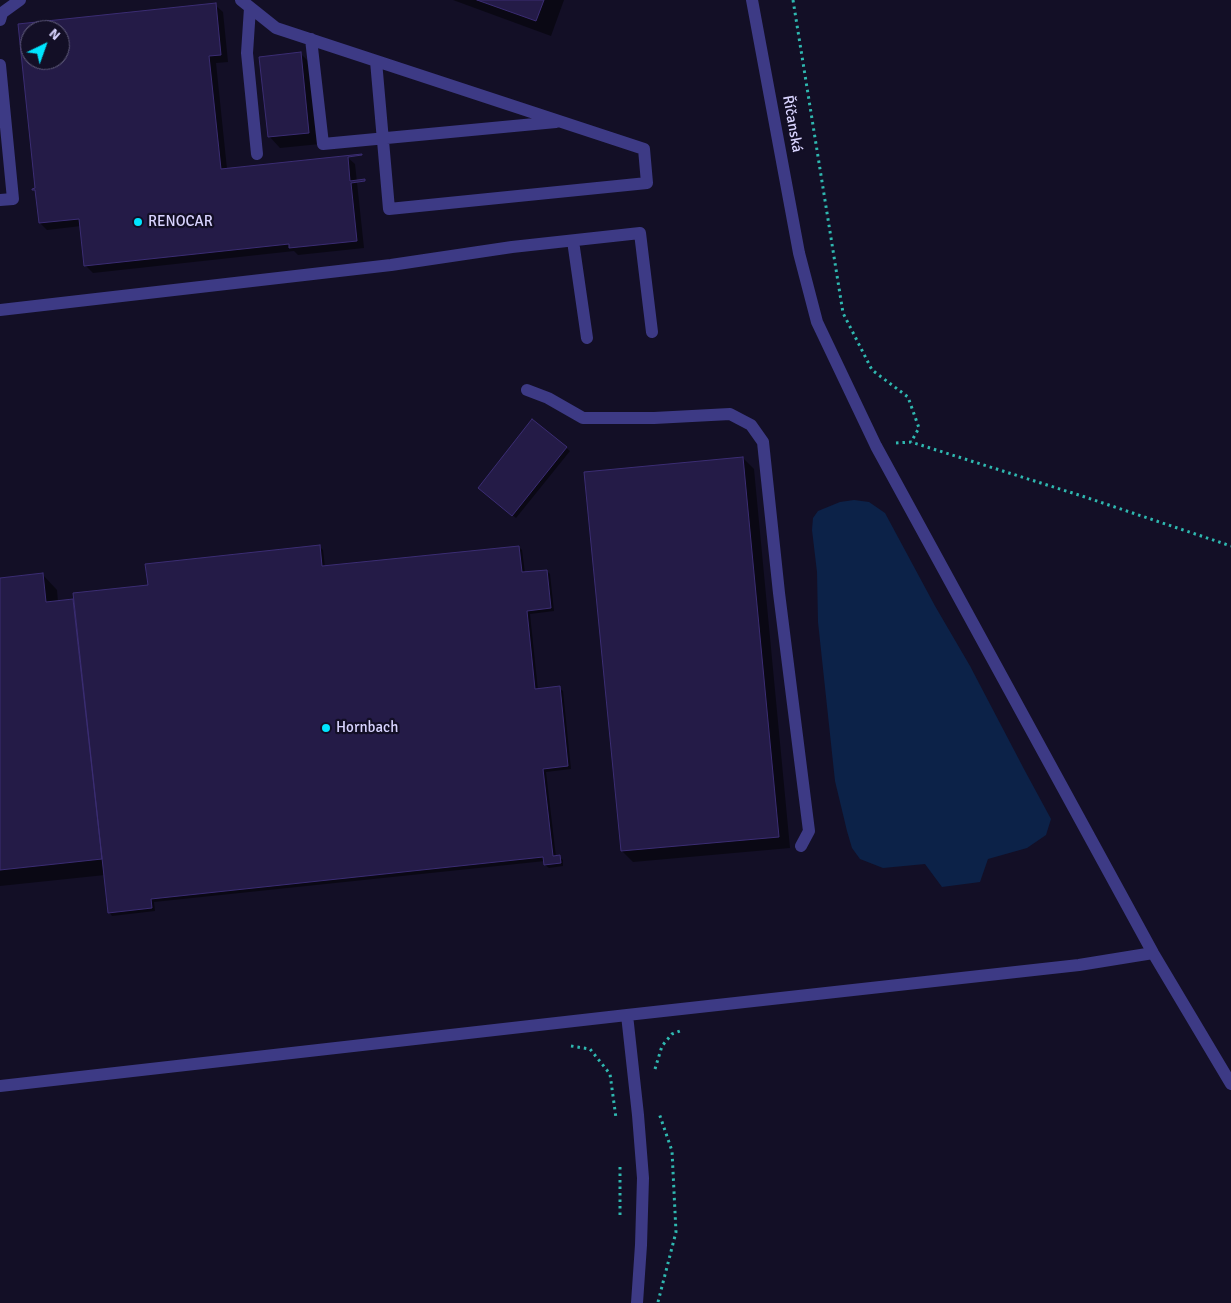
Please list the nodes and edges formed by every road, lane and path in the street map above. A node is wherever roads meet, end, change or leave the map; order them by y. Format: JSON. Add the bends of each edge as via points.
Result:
{"nodes":[{"id":1,"x":20,"y":0,"type":"edge"},
{"id":2,"x":752,"y":0,"type":"edge"},
{"id":3,"x":793,"y":0,"type":"edge"},
{"id":4,"x":246,"y":4,"type":"edge"},
{"id":5,"x":0,"y":20,"type":"edge"},
{"id":6,"x":311,"y":39,"type":"junction"},
{"id":7,"x":376,"y":61,"type":"junction"},
{"id":8,"x":0,"y":65,"type":"edge"},
{"id":9,"x":560,"y":121,"type":"junction"},
{"id":10,"x":3,"y":134,"type":"edge"},
{"id":11,"x":383,"y":138,"type":"junction"},
{"id":12,"x":257,"y":154,"type":"dead end"},
{"id":13,"x":0,"y":200,"type":"edge"},
{"id":14,"x":574,"y":240,"type":"junction"},
{"id":15,"x":0,"y":310,"type":"edge"},
{"id":16,"x":652,"y":332,"type":"dead end"},
{"id":17,"x":587,"y":338,"type":"dead end"},
{"id":18,"x":527,"y":390,"type":"dead end"},
{"id":19,"x":1231,"y":546,"type":"edge"},
{"id":20,"x":800,"y":846,"type":"dead end"},
{"id":21,"x":1153,"y":953,"type":"junction"},
{"id":22,"x":627,"y":1015,"type":"junction"},
{"id":23,"x":681,"y":1030,"type":"dead end"},
{"id":24,"x":571,"y":1046,"type":"dead end"},
{"id":25,"x":656,"y":1076,"type":"dead end"},
{"id":26,"x":1231,"y":1084,"type":"edge"},
{"id":27,"x":0,"y":1086,"type":"edge"},
{"id":28,"x":659,"y":1112,"type":"dead end"},
{"id":29,"x":616,"y":1120,"type":"dead end"},
{"id":30,"x":620,"y":1156,"type":"dead end"},
{"id":31,"x":620,"y":1222,"type":"dead end"},
{"id":32,"x":637,"y":1303,"type":"edge"},
{"id":33,"x":658,"y":1303,"type":"edge"}],
"edges":[{"from":1,"to":5,"type":"street","via":[[2,13]]},
{"from":2,"to":21,"type":"street","name":"Říčanská","via":[[799,253],[817,322],[876,446]]},
{"from":3,"to":19,"type":"path","via":[[844,313],[872,370],[908,397],[919,428],[912,442]]},
{"from":4,"to":6,"type":"street","via":[[276,28]]},
{"from":4,"to":12,"type":"street","via":[[247,53]]},
{"from":6,"to":7,"type":"street"},
{"from":6,"to":11,"type":"street","via":[[323,144]]},
{"from":7,"to":9,"type":"street"},
{"from":7,"to":11,"type":"street"},
{"from":8,"to":10,"type":"street"},
{"from":9,"to":11,"type":"street"},
{"from":9,"to":11,"type":"street","via":[[644,149],[647,182],[389,209]]},
{"from":10,"to":13,"type":"street","via":[[13,199]]},
{"from":14,"to":15,"type":"street","via":[[391,265]]},
{"from":14,"to":16,"type":"street","via":[[640,233]]},
{"from":14,"to":17,"type":"street"},
{"from":18,"to":20,"type":"street","via":[[583,418],[730,414],[751,425],[764,442],[779,593],[810,831]]},
{"from":21,"to":22,"type":"street","via":[[1079,965]]},
{"from":21,"to":26,"type":"street","name":"Říčanská"},
{"from":22,"to":27,"type":"street"},
{"from":22,"to":32,"type":"street","via":[[643,1178]]},
{"from":23,"to":25,"type":"path","via":[[672,1034],[662,1046],[655,1067]]},
{"from":24,"to":29,"type":"path","via":[[590,1049],[610,1074]]},
{"from":28,"to":33,"type":"path","via":[[672,1151],[676,1232]]},
{"from":30,"to":31,"type":"path"}]}
